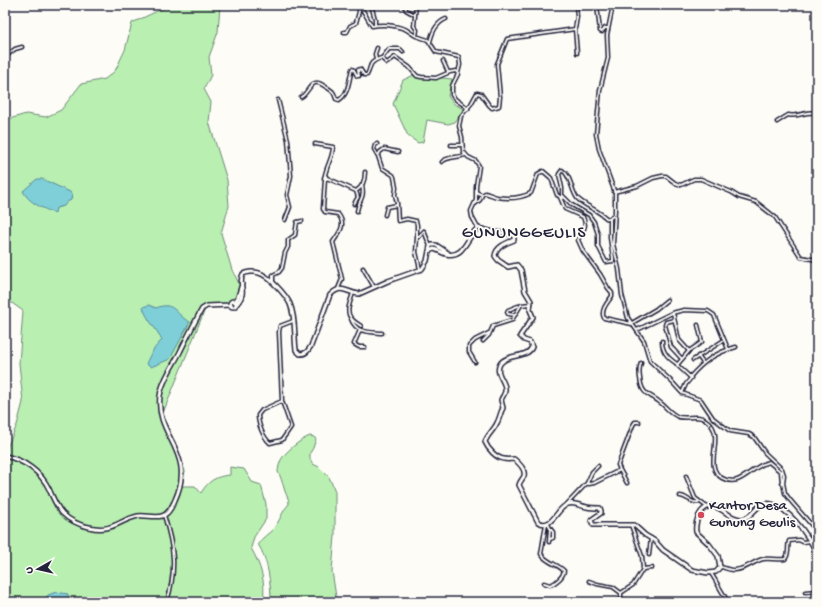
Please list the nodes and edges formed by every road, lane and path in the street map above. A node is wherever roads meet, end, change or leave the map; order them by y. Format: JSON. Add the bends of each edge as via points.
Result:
{"nodes":[{"id":1,"x":371,"y":5,"type":"edge"},
{"id":2,"x":405,"y":5,"type":"edge"},
{"id":3,"x":416,"y":5,"type":"edge"},
{"id":4,"x":576,"y":5,"type":"edge"},
{"id":5,"x":597,"y":5,"type":"edge"},
{"id":6,"x":613,"y":5,"type":"edge"},
{"id":7,"x":415,"y":15,"type":"junction"},
{"id":8,"x":446,"y":19,"type":"dead end"},
{"id":9,"x":375,"y":25,"type":"junction"},
{"id":10,"x":575,"y":29,"type":"junction"},
{"id":11,"x":608,"y":30,"type":"junction"},
{"id":12,"x":344,"y":32,"type":"dead end"},
{"id":13,"x":416,"y":36,"type":"junction"},
{"id":14,"x":430,"y":42,"type":"junction"},
{"id":15,"x":22,"y":47,"type":"dead end"},
{"id":16,"x":378,"y":48,"type":"dead end"},
{"id":17,"x":403,"y":52,"type":"dead end"},
{"id":18,"x":578,"y":54,"type":"dead end"},
{"id":19,"x":5,"y":57,"type":"edge"},
{"id":20,"x":382,"y":58,"type":"junction"},
{"id":21,"x":376,"y":60,"type":"junction"},
{"id":22,"x":443,"y":61,"type":"dead end"},
{"id":23,"x":448,"y":73,"type":"junction"},
{"id":24,"x":458,"y":74,"type":"junction"},
{"id":25,"x":301,"y":97,"type":"dead end"},
{"id":26,"x":278,"y":100,"type":"dead end"},
{"id":27,"x":468,"y":109,"type":"junction"},
{"id":28,"x":817,"y":114,"type":"edge"},
{"id":29,"x":777,"y":122,"type":"dead end"},
{"id":30,"x":314,"y":144,"type":"dead end"},
{"id":31,"x":377,"y":144,"type":"dead end"},
{"id":32,"x":451,"y":145,"type":"dead end"},
{"id":33,"x":461,"y":145,"type":"junction"},
{"id":34,"x":398,"y":152,"type":"dead end"},
{"id":35,"x":465,"y":155,"type":"junction"},
{"id":36,"x":378,"y":156,"type":"junction"},
{"id":37,"x":442,"y":162,"type":"dead end"},
{"id":38,"x":365,"y":172,"type":"dead end"},
{"id":39,"x":326,"y":177,"type":"junction"},
{"id":40,"x":362,"y":185,"type":"junction"},
{"id":41,"x":356,"y":191,"type":"junction"},
{"id":42,"x":476,"y":192,"type":"junction"},
{"id":43,"x":614,"y":192,"type":"junction"},
{"id":44,"x":482,"y":195,"type":"junction"},
{"id":45,"x":563,"y":196,"type":"junction"},
{"id":46,"x":560,"y":197,"type":"junction"},
{"id":47,"x":354,"y":204,"type":"dead end"},
{"id":48,"x":475,"y":204,"type":"junction"},
{"id":49,"x":397,"y":205,"type":"junction"},
{"id":50,"x":357,"y":210,"type":"dead end"},
{"id":51,"x":385,"y":215,"type":"dead end"},
{"id":52,"x":615,"y":217,"type":"junction"},
{"id":53,"x":610,"y":219,"type":"junction"},
{"id":54,"x":285,"y":220,"type":"dead end"},
{"id":55,"x":302,"y":221,"type":"dead end"},
{"id":56,"x":478,"y":228,"type":"junction"},
{"id":57,"x":417,"y":236,"type":"junction"},
{"id":58,"x":430,"y":246,"type":"junction"},
{"id":59,"x":430,"y":251,"type":"junction"},
{"id":60,"x":449,"y":254,"type":"junction"},
{"id":61,"x":817,"y":260,"type":"edge"},
{"id":62,"x":363,"y":268,"type":"dead end"},
{"id":63,"x":420,"y":270,"type":"junction"},
{"id":64,"x":273,"y":283,"type":"junction"},
{"id":65,"x":374,"y":287,"type":"junction"},
{"id":66,"x":338,"y":289,"type":"junction"},
{"id":67,"x":353,"y":293,"type":"junction"},
{"id":68,"x":667,"y":300,"type":"dead end"},
{"id":69,"x":531,"y":304,"type":"junction"},
{"id":70,"x":520,"y":306,"type":"junction"},
{"id":71,"x":672,"y":313,"type":"junction"},
{"id":72,"x":515,"y":315,"type":"junction"},
{"id":73,"x":350,"y":318,"type":"junction"},
{"id":74,"x":674,"y":320,"type":"junction"},
{"id":75,"x":293,"y":322,"type":"junction"},
{"id":76,"x":632,"y":324,"type":"junction"},
{"id":77,"x":698,"y":325,"type":"dead end"},
{"id":78,"x":361,"y":326,"type":"dead end"},
{"id":79,"x":360,"y":330,"type":"junction"},
{"id":80,"x":637,"y":330,"type":"junction"},
{"id":81,"x":382,"y":333,"type":"dead end"},
{"id":82,"x":489,"y":334,"type":"junction"},
{"id":83,"x":724,"y":340,"type":"junction"},
{"id":84,"x":483,"y":341,"type":"dead end"},
{"id":85,"x":662,"y":341,"type":"dead end"},
{"id":86,"x":365,"y":347,"type":"dead end"},
{"id":87,"x":736,"y":347,"type":"dead end"},
{"id":88,"x":728,"y":349,"type":"junction"},
{"id":89,"x":689,"y":352,"type":"junction"},
{"id":90,"x":698,"y":356,"type":"junction"},
{"id":91,"x":682,"y":359,"type":"junction"},
{"id":92,"x":693,"y":360,"type":"dead end"},
{"id":93,"x":475,"y":362,"type":"dead end"},
{"id":94,"x":640,"y":362,"type":"dead end"},
{"id":95,"x":703,"y":363,"type":"junction"},
{"id":96,"x":677,"y":364,"type":"junction"},
{"id":97,"x":690,"y":376,"type":"junction"},
{"id":98,"x":682,"y":393,"type":"junction"},
{"id":99,"x":282,"y":401,"type":"junction"},
{"id":100,"x":639,"y":422,"type":"dead end"},
{"id":101,"x":5,"y":456,"type":"edge"},
{"id":102,"x":598,"y":466,"type":"dead end"},
{"id":103,"x":620,"y":470,"type":"junction"},
{"id":104,"x":686,"y":476,"type":"dead end"},
{"id":105,"x":587,"y":483,"type":"junction"},
{"id":106,"x":627,"y":483,"type":"dead end"},
{"id":107,"x":783,"y":486,"type":"junction"},
{"id":108,"x":680,"y":496,"type":"dead end"},
{"id":109,"x":699,"y":502,"type":"junction"},
{"id":110,"x":567,"y":505,"type":"junction"},
{"id":111,"x":707,"y":508,"type":"junction"},
{"id":112,"x":164,"y":515,"type":"junction"},
{"id":113,"x":547,"y":524,"type":"junction"},
{"id":114,"x":631,"y":525,"type":"junction"},
{"id":115,"x":550,"y":528,"type":"junction"},
{"id":116,"x":550,"y":533,"type":"junction"},
{"id":117,"x":554,"y":535,"type":"junction"},
{"id":118,"x":651,"y":538,"type":"junction"},
{"id":119,"x":810,"y":540,"type":"junction"},
{"id":120,"x":815,"y":548,"type":"junction"},
{"id":121,"x":649,"y":555,"type":"dead end"},
{"id":122,"x":817,"y":555,"type":"edge"},
{"id":123,"x":720,"y":567,"type":"junction"},
{"id":124,"x":652,"y":568,"type":"dead end"},
{"id":125,"x":644,"y":569,"type":"junction"},
{"id":126,"x":711,"y":573,"type":"junction"},
{"id":127,"x":589,"y":581,"type":"dead end"},
{"id":128,"x":544,"y":583,"type":"dead end"},
{"id":129,"x":817,"y":591,"type":"edge"},
{"id":130,"x":805,"y":592,"type":"dead end"},
{"id":131,"x":621,"y":593,"type":"junction"},
{"id":132,"x":167,"y":602,"type":"edge"},
{"id":133,"x":624,"y":602,"type":"edge"},
{"id":134,"x":728,"y":602,"type":"edge"}],
"edges":[{"from":1,"to":9,"type":"street"},
{"from":2,"to":7,"type":"street","via":[[406,10]]},
{"from":3,"to":7,"type":"street"},
{"from":4,"to":10,"type":"street"},
{"from":5,"to":11,"type":"street","via":[[600,31],[606,28]]},
{"from":6,"to":11,"type":"street"},
{"from":7,"to":13,"type":"street"},
{"from":8,"to":14,"type":"street","via":[[440,22],[432,33]]},
{"from":9,"to":12,"type":"street","via":[[370,25],[359,7],[356,23]]},
{"from":9,"to":13,"type":"street","via":[[404,29]]},
{"from":10,"to":18,"type":"street"},
{"from":10,"to":27,"type":"street","via":[[507,39],[497,64],[499,106],[492,108],[478,93]]},
{"from":11,"to":43,"type":"street","via":[[608,58],[600,90],[596,134]]},
{"from":13,"to":14,"type":"street"},
{"from":14,"to":24,"type":"street","via":[[436,52],[459,57]]},
{"from":15,"to":19,"type":"street"},
{"from":16,"to":21,"type":"street"},
{"from":17,"to":20,"type":"street","via":[[400,49],[389,49]]},
{"from":20,"to":21,"type":"street"},
{"from":20,"to":23,"type":"street","via":[[387,63],[396,58],[419,77],[436,78]]},
{"from":21,"to":25,"type":"street","via":[[370,64],[367,75],[360,69],[358,76],[352,69],[350,82],[341,100],[337,100],[333,91],[317,82]]},
{"from":22,"to":23,"type":"street"},
{"from":23,"to":24,"type":"street","via":[[456,71]]},
{"from":24,"to":27,"type":"street","via":[[452,86],[452,95]]},
{"from":26,"to":54,"type":"street","via":[[288,140],[291,176],[287,195],[290,207]]},
{"from":27,"to":33,"type":"street","via":[[459,121]]},
{"from":28,"to":29,"type":"street","via":[[813,112],[788,115]]},
{"from":30,"to":39,"type":"street","via":[[333,147],[333,156],[328,164]]},
{"from":31,"to":36,"type":"street","via":[[374,149]]},
{"from":32,"to":33,"type":"street"},
{"from":33,"to":35,"type":"street"},
{"from":34,"to":36,"type":"street","via":[[384,149]]},
{"from":35,"to":37,"type":"street"},
{"from":35,"to":42,"type":"street","via":[[479,165]]},
{"from":36,"to":49,"type":"street","via":[[382,168],[394,177]]},
{"from":38,"to":40,"type":"street"},
{"from":39,"to":41,"type":"street"},
{"from":39,"to":66,"type":"street","via":[[322,209],[338,214],[343,226],[333,244],[342,279]]},
{"from":40,"to":41,"type":"street"},
{"from":40,"to":50,"type":"street","via":[[363,197]]},
{"from":41,"to":47,"type":"street","via":[[358,198]]},
{"from":42,"to":44,"type":"street"},
{"from":42,"to":48,"type":"street"},
{"from":43,"to":52,"type":"street"},
{"from":43,"to":61,"type":"street","via":[[662,176],[679,185],[703,179],[759,204],[775,217],[800,256]]},
{"from":44,"to":46,"type":"street","via":[[484,193],[507,198],[527,195],[531,193],[538,174],[544,171],[551,178]]},
{"from":44,"to":48,"type":"street"},
{"from":45,"to":46,"type":"street"},
{"from":45,"to":53,"type":"street","via":[[559,174],[562,170],[567,175],[578,200]]},
{"from":45,"to":53,"type":"street","via":[[589,215],[594,222],[598,246],[606,262],[612,262],[613,258]]},
{"from":46,"to":76,"type":"street","via":[[565,209],[583,217],[585,227],[578,240],[612,293],[602,316]]},
{"from":48,"to":56,"type":"street","via":[[471,214]]},
{"from":49,"to":51,"type":"street","via":[[387,207]]},
{"from":49,"to":57,"type":"street","via":[[398,221],[407,218],[416,221]]},
{"from":52,"to":53,"type":"street","via":[[612,216]]},
{"from":52,"to":76,"type":"street","via":[[613,246],[622,295]]},
{"from":55,"to":64,"type":"street","via":[[297,222],[295,235],[288,240],[282,268],[273,275]]},
{"from":56,"to":60,"type":"main road","via":[[470,235],[463,249],[456,254]]},
{"from":56,"to":69,"type":"main road","via":[[514,236],[514,240],[498,250],[496,257],[509,267],[519,267]]},
{"from":57,"to":58,"type":"street","via":[[424,231]]},
{"from":57,"to":63,"type":"street","via":[[416,252]]},
{"from":58,"to":59,"type":"main road"},
{"from":58,"to":60,"type":"main road","via":[[436,246]]},
{"from":59,"to":60,"type":"main road","via":[[435,249]]},
{"from":59,"to":63,"type":"main road","via":[[426,264]]},
{"from":62,"to":65,"type":"street"},
{"from":63,"to":65,"type":"main road"},
{"from":64,"to":75,"type":"main road","via":[[289,302]]},
{"from":64,"to":112,"type":"main road","via":[[256,272],[243,275],[239,295],[233,307],[207,306],[202,309],[162,388],[161,415],[183,472],[178,494],[170,511]]},
{"from":65,"to":67,"type":"main road","via":[[360,294]]},
{"from":66,"to":67,"type":"main road"},
{"from":66,"to":75,"type":"main road","via":[[330,295],[310,346],[304,353],[300,354],[296,350]]},
{"from":67,"to":73,"type":"street","via":[[349,307]]},
{"from":68,"to":76,"type":"street"},
{"from":69,"to":70,"type":"street"},
{"from":69,"to":113,"type":"main road","via":[[532,319],[520,336],[530,342],[532,347],[527,352],[506,359],[500,364],[498,372],[505,389],[501,400],[504,408],[485,442],[498,457],[514,459],[522,468],[524,477],[519,485],[535,518],[540,524]]},
{"from":70,"to":72,"type":"street"},
{"from":70,"to":72,"type":"street","via":[[508,310],[508,314]]},
{"from":71,"to":74,"type":"street"},
{"from":71,"to":80,"type":"street"},
{"from":71,"to":83,"type":"street","via":[[704,310],[712,313]]},
{"from":72,"to":82,"type":"street","via":[[511,320],[494,326]]},
{"from":73,"to":78,"type":"street"},
{"from":73,"to":79,"type":"street"},
{"from":74,"to":89,"type":"street","via":[[679,340]]},
{"from":74,"to":91,"type":"street","via":[[666,322],[665,325],[671,347]]},
{"from":75,"to":99,"type":"street","via":[[279,329]]},
{"from":76,"to":80,"type":"street"},
{"from":77,"to":89,"type":"street","via":[[702,342]]},
{"from":79,"to":81,"type":"street"},
{"from":79,"to":86,"type":"street","via":[[353,344]]},
{"from":80,"to":98,"type":"street","via":[[645,342],[650,362]]},
{"from":82,"to":84,"type":"street"},
{"from":82,"to":93,"type":"street","via":[[475,340],[469,346],[468,350]]},
{"from":83,"to":88,"type":"street"},
{"from":83,"to":90,"type":"street"},
{"from":85,"to":96,"type":"street","via":[[665,353]]},
{"from":87,"to":88,"type":"street"},
{"from":88,"to":95,"type":"street"},
{"from":89,"to":91,"type":"street"},
{"from":90,"to":92,"type":"street"},
{"from":90,"to":95,"type":"street"},
{"from":91,"to":96,"type":"street"},
{"from":94,"to":107,"type":"street","via":[[638,370],[644,391],[676,416],[702,418],[712,426],[715,437],[713,462],[719,476],[727,480],[738,480],[769,462],[781,472]]},
{"from":95,"to":97,"type":"street"},
{"from":96,"to":97,"type":"street"},
{"from":97,"to":98,"type":"street","via":[[691,379]]},
{"from":98,"to":107,"type":"street","via":[[700,399],[713,418],[730,431],[754,437],[783,471]]},
{"from":99,"to":99,"type":"street","via":[[291,427],[282,440],[270,443],[261,429],[258,415],[262,410]]},
{"from":100,"to":103,"type":"street","via":[[632,426],[618,465]]},
{"from":101,"to":112,"type":"main road","via":[[18,460],[36,472],[49,488],[58,508],[72,520],[86,526],[113,527],[138,516]]},
{"from":102,"to":105,"type":"street"},
{"from":103,"to":105,"type":"street","via":[[594,483]]},
{"from":103,"to":106,"type":"street"},
{"from":104,"to":109,"type":"street","via":[[694,497]]},
{"from":105,"to":110,"type":"street"},
{"from":107,"to":120,"type":"street","via":[[790,500],[814,528]]},
{"from":108,"to":109,"type":"street"},
{"from":109,"to":111,"type":"street"},
{"from":110,"to":113,"type":"main road"},
{"from":110,"to":114,"type":"main road","via":[[577,504],[600,509],[601,513],[591,521],[594,525]]},
{"from":111,"to":119,"type":"main road","via":[[716,507],[741,520],[749,517],[761,505],[772,504],[796,521]]},
{"from":111,"to":123,"type":"main road","via":[[699,515],[695,531],[717,554]]},
{"from":112,"to":132,"type":"street","via":[[172,545],[174,567]]},
{"from":113,"to":115,"type":"street"},
{"from":113,"to":128,"type":"street","via":[[541,554],[564,571],[553,584]]},
{"from":114,"to":118,"type":"main road","via":[[635,525]]},
{"from":114,"to":125,"type":"street"},
{"from":115,"to":116,"type":"street"},
{"from":115,"to":117,"type":"street"},
{"from":116,"to":117,"type":"street"},
{"from":116,"to":117,"type":"street","via":[[549,541]]},
{"from":118,"to":121,"type":"street"},
{"from":118,"to":126,"type":"main road","via":[[663,550],[692,570]]},
{"from":119,"to":120,"type":"main road"},
{"from":119,"to":123,"type":"street","via":[[789,541],[785,559],[762,560],[747,568],[733,570]]},
{"from":120,"to":122,"type":"main road"},
{"from":123,"to":126,"type":"main road"},
{"from":124,"to":125,"type":"street"},
{"from":125,"to":131,"type":"street","via":[[634,584]]},
{"from":126,"to":134,"type":"street"},
{"from":127,"to":131,"type":"street","via":[[613,587]]},
{"from":129,"to":130,"type":"street"},
{"from":131,"to":133,"type":"street"}]}
